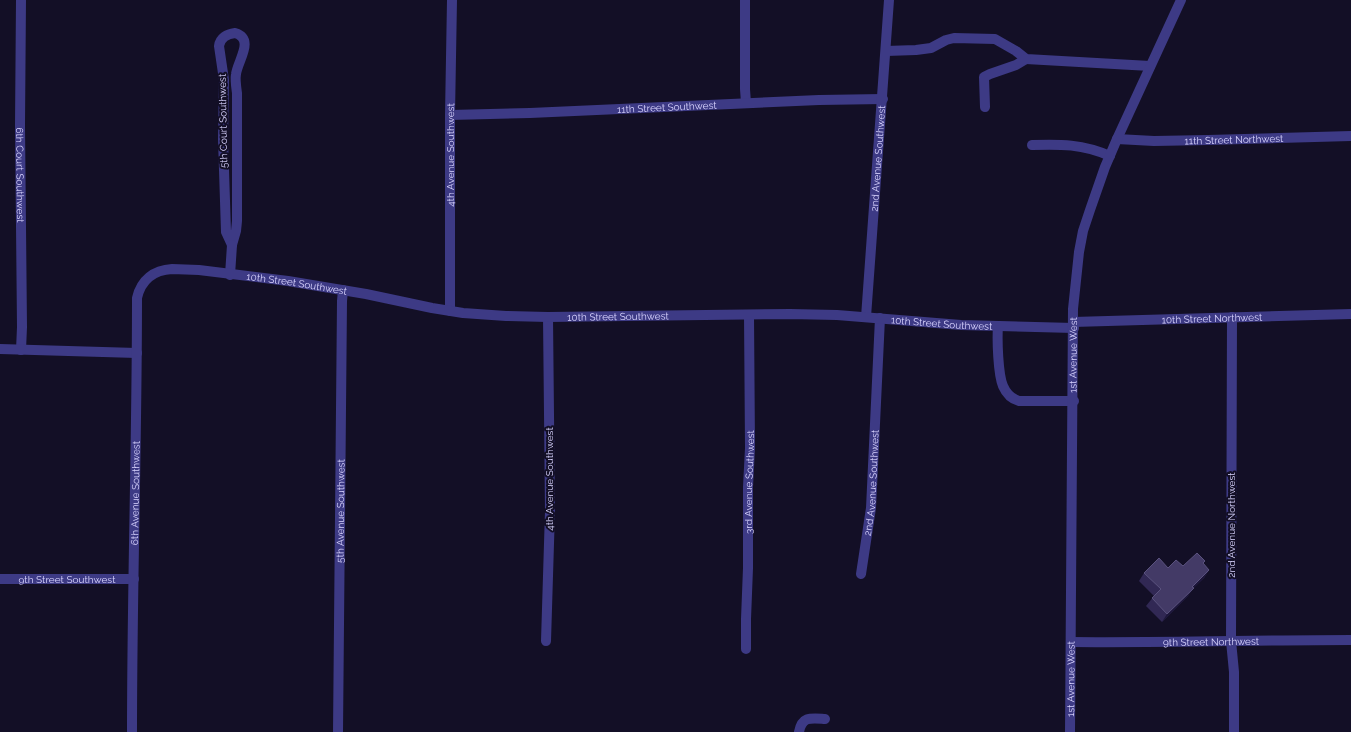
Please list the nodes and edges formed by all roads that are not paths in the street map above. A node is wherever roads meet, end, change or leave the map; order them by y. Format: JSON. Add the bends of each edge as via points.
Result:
{"nodes":[{"id":1,"x":21,"y":0,"type":"edge"},
{"id":2,"x":452,"y":0,"type":"edge"},
{"id":3,"x":745,"y":0,"type":"edge"},
{"id":4,"x":889,"y":0,"type":"edge"},
{"id":5,"x":1181,"y":0,"type":"edge"},
{"id":6,"x":886,"y":50,"type":"junction"},
{"id":7,"x":1026,"y":59,"type":"junction"},
{"id":8,"x":1150,"y":66,"type":"junction"},
{"id":9,"x":883,"y":99,"type":"junction"},
{"id":10,"x":746,"y":103,"type":"junction"},
{"id":11,"x":984,"y":107,"type":"dead end"},
{"id":12,"x":450,"y":115,"type":"junction"},
{"id":13,"x":1351,"y":136,"type":"edge"},
{"id":14,"x":1117,"y":139,"type":"junction"},
{"id":15,"x":1032,"y":145,"type":"dead end"},
{"id":16,"x":1110,"y":156,"type":"junction"},
{"id":17,"x":232,"y":245,"type":"junction"},
{"id":18,"x":166,"y":269,"type":"joint"},
{"id":19,"x":230,"y":275,"type":"junction"},
{"id":20,"x":344,"y":290,"type":"junction"},
{"id":21,"x":450,"y":311,"type":"junction"},
{"id":22,"x":1351,"y":314,"type":"edge"},
{"id":23,"x":749,"y":315,"type":"junction"},
{"id":24,"x":548,"y":317,"type":"junction"},
{"id":25,"x":866,"y":317,"type":"junction"},
{"id":26,"x":1232,"y":317,"type":"junction"},
{"id":27,"x":880,"y":318,"type":"junction"},
{"id":28,"x":1074,"y":325,"type":"junction"},
{"id":29,"x":998,"y":326,"type":"junction"},
{"id":30,"x":0,"y":349,"type":"edge"},
{"id":31,"x":21,"y":350,"type":"junction"},
{"id":32,"x":137,"y":353,"type":"junction"},
{"id":33,"x":1074,"y":401,"type":"junction"},
{"id":34,"x":862,"y":574,"type":"dead end"},
{"id":35,"x":0,"y":579,"type":"edge"},
{"id":36,"x":134,"y":579,"type":"junction"},
{"id":37,"x":1351,"y":640,"type":"edge"},
{"id":38,"x":546,"y":641,"type":"dead end"},
{"id":39,"x":1231,"y":641,"type":"junction"},
{"id":40,"x":1071,"y":642,"type":"junction"},
{"id":41,"x":746,"y":650,"type":"dead end"},
{"id":42,"x":825,"y":718,"type":"dead end"},
{"id":43,"x":132,"y":732,"type":"edge"},
{"id":44,"x":338,"y":732,"type":"edge"},
{"id":45,"x":799,"y":732,"type":"edge"},
{"id":46,"x":1070,"y":732,"type":"edge"},
{"id":47,"x":1234,"y":732,"type":"edge"}],
"edges":[{"from":1,"to":31,"type":"street","name":"6th Court Southwest"},
{"from":2,"to":12,"type":"street","name":"4th Avenue Southwest"},
{"from":3,"to":10,"type":"street"},
{"from":4,"to":6,"type":"street","name":"2nd Avenue Southwest"},
{"from":5,"to":8,"type":"street","name":"1st Avenue West"},
{"from":6,"to":7,"type":"street","via":[[931,48],[954,38],[994,39],[1016,50]]},
{"from":6,"to":9,"type":"street","name":"2nd Avenue Southwest"},
{"from":7,"to":8,"type":"street"},
{"from":7,"to":11,"type":"street","via":[[984,77]]},
{"from":8,"to":14,"type":"street","name":"1st Avenue West"},
{"from":9,"to":10,"type":"street","name":"11th Street Southwest"},
{"from":9,"to":25,"type":"street","name":"2nd Avenue Southwest"},
{"from":10,"to":12,"type":"street","name":"11th Street Southwest"},
{"from":12,"to":21,"type":"street","name":"4th Avenue Southwest"},
{"from":13,"to":14,"type":"street","name":"11th Street Northwest","via":[[1177,141]]},
{"from":14,"to":16,"type":"street","name":"1st Avenue West"},
{"from":15,"to":16,"type":"street","via":[[1059,144],[1084,147]]},
{"from":16,"to":28,"type":"street","name":"1st Avenue West","via":[[1083,231],[1076,270]]},
{"from":17,"to":17,"type":"street","name":"5th Court Southwest","via":[[237,221],[235,76],[245,44],[244,38],[235,33],[225,36],[218,46],[224,80],[226,232]]},
{"from":17,"to":19,"type":"street","name":"5th Court Southwest"},
{"from":18,"to":19,"type":"street","name":"10th Street Southwest","via":[[199,270]]},
{"from":18,"to":32,"type":"street","name":"6th Avenue Southwest","via":[[149,276],[137,298]]},
{"from":19,"to":20,"type":"street","name":"10th Street Southwest"},
{"from":20,"to":21,"type":"street","name":"10th Street Southwest"},
{"from":20,"to":44,"type":"street","name":"5th Avenue Southwest"},
{"from":21,"to":24,"type":"street","name":"10th Street Southwest"},
{"from":22,"to":26,"type":"street","name":"10th Street Northwest"},
{"from":23,"to":24,"type":"street","name":"10th Street Southwest"},
{"from":23,"to":25,"type":"street","name":"10th Street Southwest"},
{"from":23,"to":41,"type":"street","name":"3rd Avenue Southwest","via":[[750,448]]},
{"from":24,"to":38,"type":"street","name":"4th Avenue Southwest","via":[[550,511]]},
{"from":25,"to":27,"type":"street","name":"10th Street Southwest"},
{"from":26,"to":28,"type":"street","name":"10th Street Northwest"},
{"from":26,"to":39,"type":"street","name":"2nd Avenue Northwest"},
{"from":27,"to":29,"type":"street","name":"10th Street Southwest"},
{"from":27,"to":34,"type":"street","name":"2nd Avenue Southwest","via":[[871,508]]},
{"from":28,"to":29,"type":"street","name":"10th Street Southwest"},
{"from":28,"to":33,"type":"street","name":"1st Avenue West"},
{"from":29,"to":33,"type":"street","via":[[1002,381],[1012,397],[1019,401]]},
{"from":30,"to":31,"type":"street"},
{"from":31,"to":32,"type":"street"},
{"from":32,"to":36,"type":"street","name":"6th Avenue Southwest"},
{"from":33,"to":40,"type":"street","name":"1st Avenue West"},
{"from":35,"to":36,"type":"street","name":"9th Street Southwest"},
{"from":36,"to":43,"type":"street","name":"6th Avenue Southwest"},
{"from":37,"to":39,"type":"street","name":"9th Street Northwest"},
{"from":39,"to":40,"type":"street","name":"9th Street Northwest"},
{"from":39,"to":47,"type":"street","name":"2nd Avenue Northwest"},
{"from":40,"to":46,"type":"street","name":"1st Avenue West"},
{"from":42,"to":45,"type":"street","via":[[804,721]]}]}
